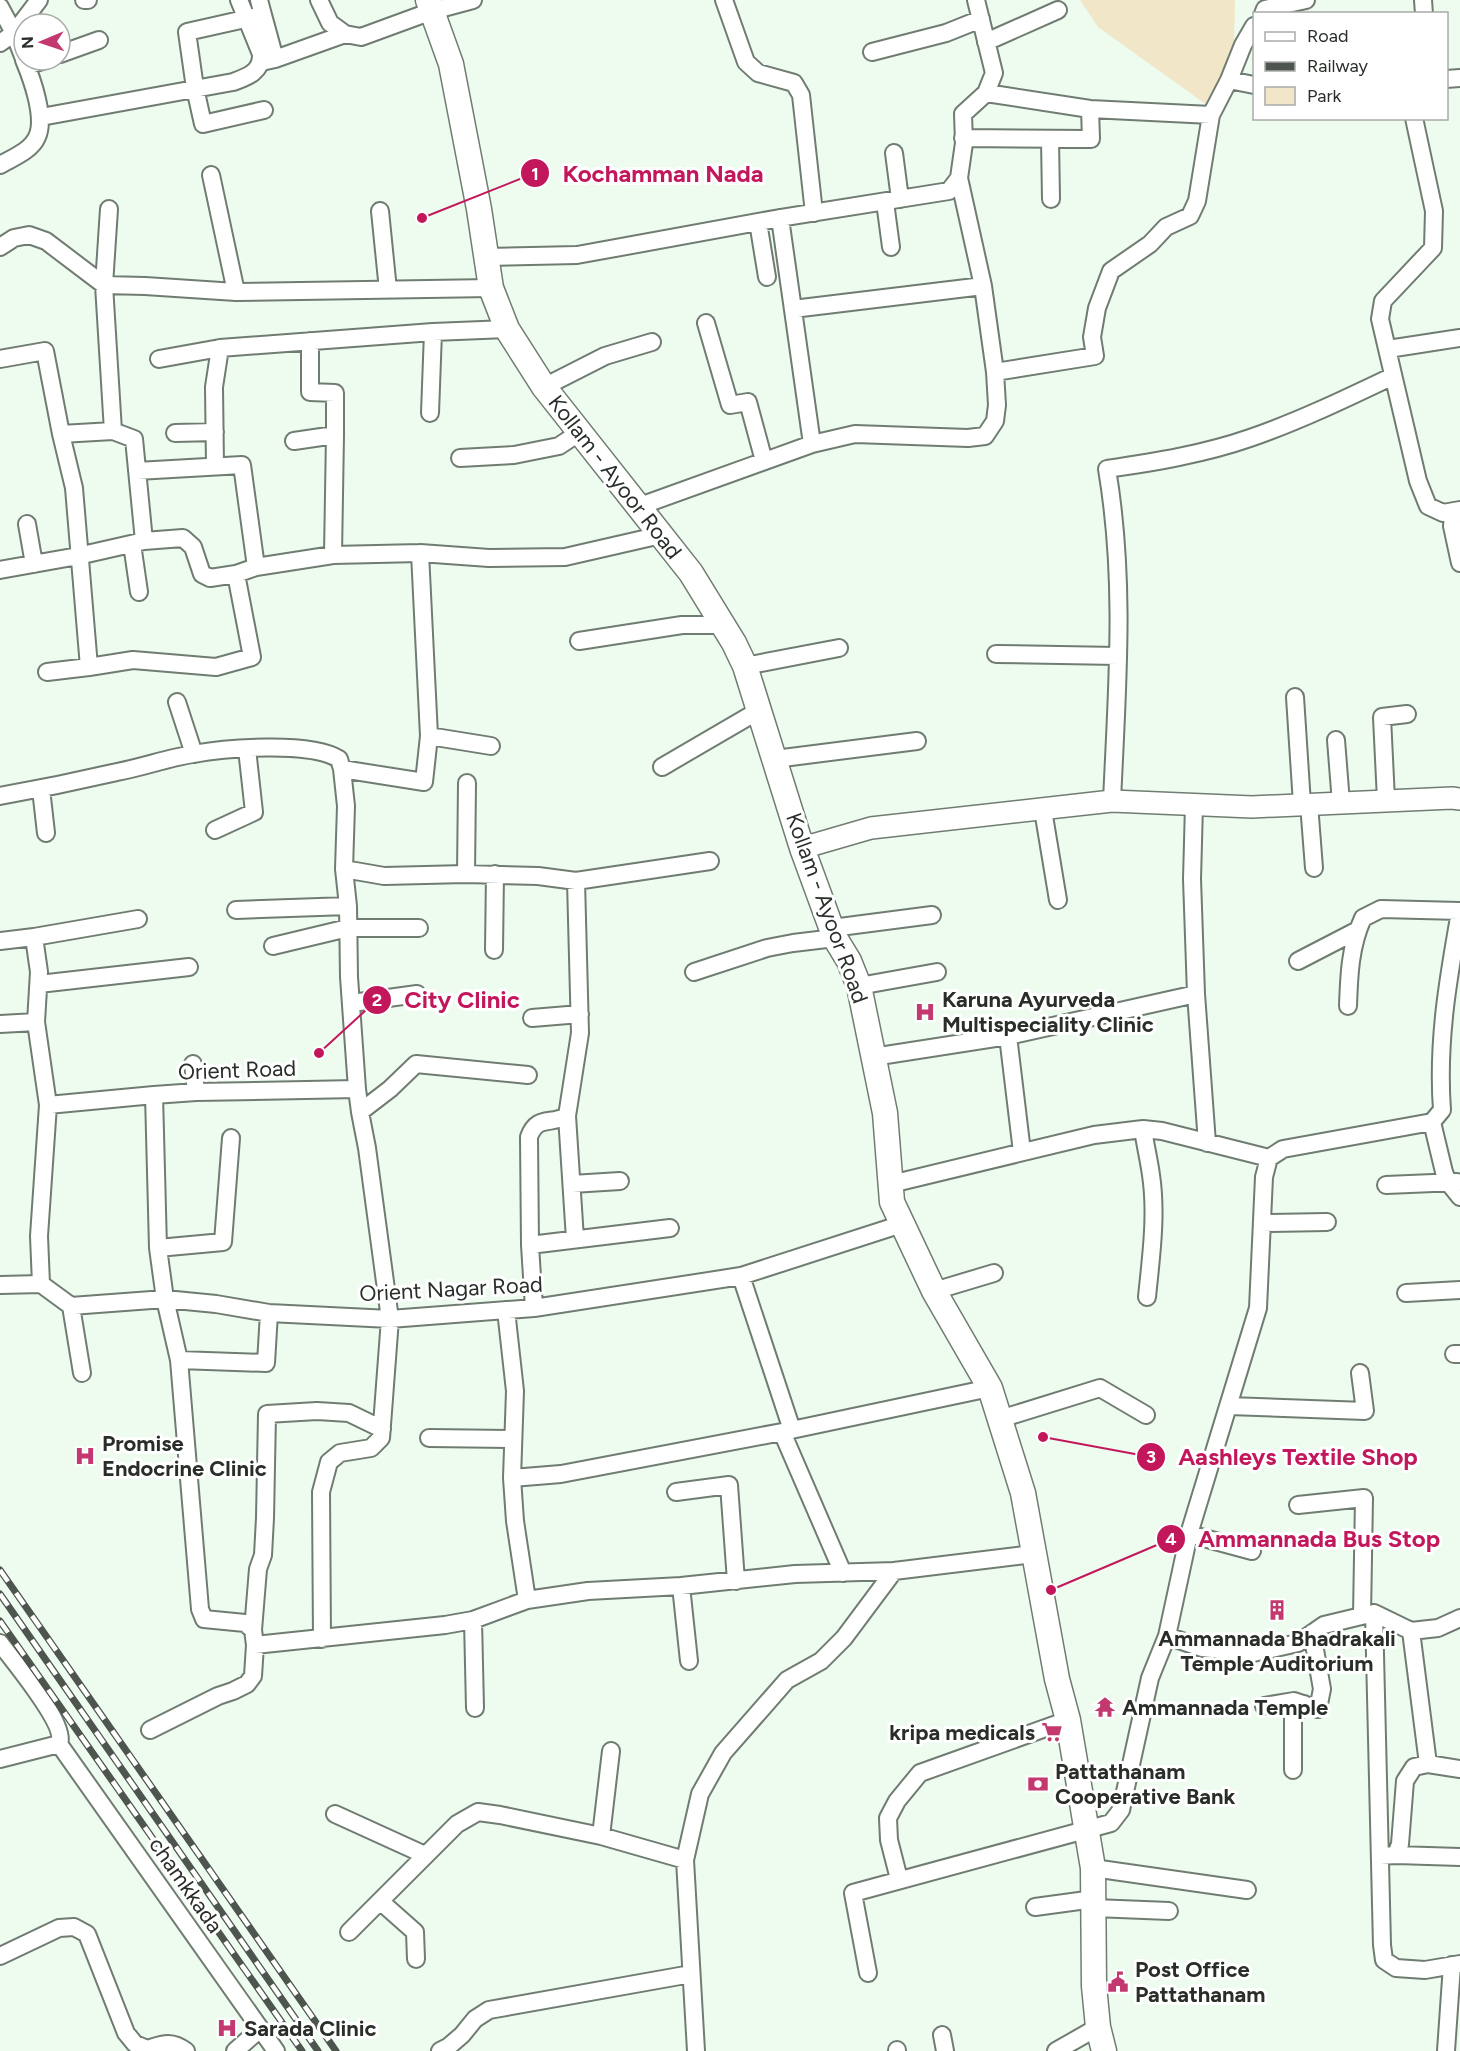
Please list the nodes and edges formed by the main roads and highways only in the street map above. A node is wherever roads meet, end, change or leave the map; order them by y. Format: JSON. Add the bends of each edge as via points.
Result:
{"nodes":[{"id":1,"x":430,"y":6,"type":"edge"},
{"id":2,"x":1104,"y":2051,"type":"edge"}],
"edges":[{"from":1,"to":2,"type":"main road","name":"Kollam - Ayoor Road","via":[[451,64],[491,288],[507,329],[544,387],[691,573],[734,643],[833,933],[860,986],[885,1113],[892,1202],[934,1291],[990,1388],[1023,1492],[1094,1868],[1094,1986]]}]}
